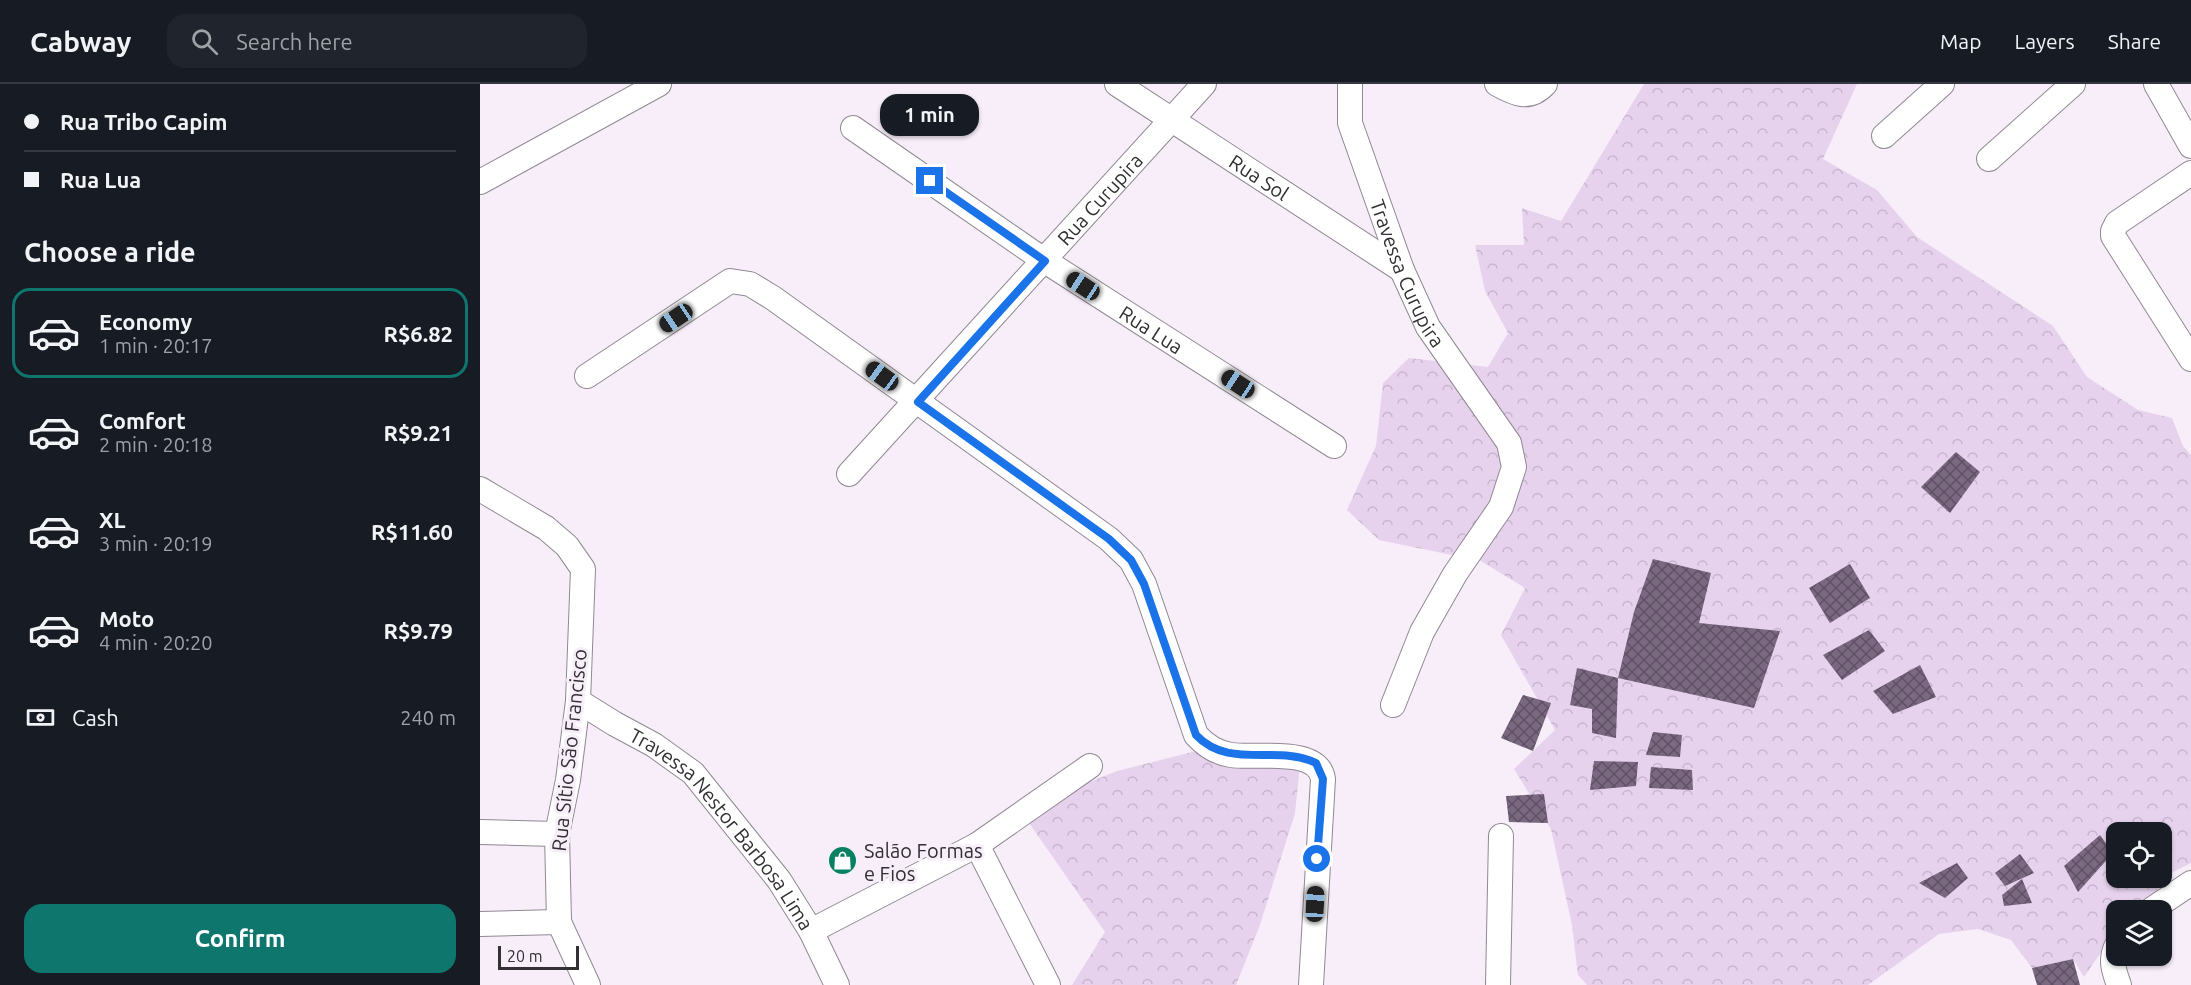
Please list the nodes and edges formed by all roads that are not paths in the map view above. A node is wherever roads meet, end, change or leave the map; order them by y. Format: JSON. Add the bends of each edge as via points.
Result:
{"nodes":[{"id":1,"x":659,"y":84,"type":"edge"},
{"id":2,"x":1117,"y":84,"type":"edge"},
{"id":3,"x":1204,"y":84,"type":"edge"},
{"id":4,"x":1350,"y":84,"type":"edge"},
{"id":5,"x":1497,"y":84,"type":"edge"},
{"id":6,"x":1545,"y":84,"type":"edge"},
{"id":7,"x":1942,"y":84,"type":"edge"},
{"id":8,"x":2073,"y":84,"type":"edge"},
{"id":9,"x":2156,"y":84,"type":"edge"},
{"id":10,"x":1172,"y":121,"type":"junction"},
{"id":11,"x":853,"y":128,"type":"dead end"},
{"id":12,"x":1884,"y":136,"type":"dead end"},
{"id":13,"x":2191,"y":146,"type":"edge"},
{"id":14,"x":1989,"y":159,"type":"dead end"},
{"id":15,"x":2191,"y":173,"type":"edge"},
{"id":16,"x":480,"y":182,"type":"edge"},
{"id":17,"x":1045,"y":261,"type":"junction"},
{"id":18,"x":1402,"y":270,"type":"junction"},
{"id":19,"x":2191,"y":359,"type":"edge"},
{"id":20,"x":587,"y":376,"type":"dead end"},
{"id":21,"x":918,"y":402,"type":"junction"},
{"id":22,"x":1334,"y":446,"type":"dead end"},
{"id":23,"x":849,"y":474,"type":"dead end"},
{"id":24,"x":480,"y":489,"type":"edge"},
{"id":25,"x":578,"y":701,"type":"junction"},
{"id":26,"x":1393,"y":705,"type":"dead end"},
{"id":27,"x":1090,"y":766,"type":"dead end"},
{"id":28,"x":480,"y":832,"type":"edge"},
{"id":29,"x":557,"y":834,"type":"junction"},
{"id":30,"x":1501,"y":836,"type":"dead end"},
{"id":31,"x":977,"y":845,"type":"junction"},
{"id":32,"x":2191,"y":883,"type":"edge"},
{"id":33,"x":2166,"y":900,"type":"edge"},
{"id":34,"x":559,"y":922,"type":"junction"},
{"id":35,"x":480,"y":924,"type":"edge"},
{"id":36,"x":811,"y":931,"type":"junction"},
{"id":37,"x":2113,"y":966,"type":"edge"},
{"id":38,"x":588,"y":985,"type":"edge"},
{"id":39,"x":837,"y":985,"type":"edge"},
{"id":40,"x":1048,"y":985,"type":"edge"},
{"id":41,"x":1311,"y":985,"type":"edge"},
{"id":42,"x":1498,"y":985,"type":"edge"},
{"id":43,"x":2119,"y":985,"type":"edge"}],
"edges":[{"from":1,"to":16,"type":"street"},
{"from":2,"to":10,"type":"street","name":"Rua Sol"},
{"from":3,"to":10,"type":"street","name":"Rua Curupira"},
{"from":4,"to":18,"type":"street","name":"Travessa Curupira","via":[[1350,123]]},
{"from":5,"to":6,"type":"street","via":[[1515,95],[1527,96]]},
{"from":7,"to":12,"type":"street"},
{"from":8,"to":14,"type":"street"},
{"from":9,"to":13,"type":"street"},
{"from":10,"to":17,"type":"street","name":"Rua Curupira"},
{"from":10,"to":18,"type":"street","name":"Rua Sol"},
{"from":11,"to":17,"type":"street","name":"Rua Lua"},
{"from":15,"to":19,"type":"street","via":[[2117,224],[2113,231]]},
{"from":17,"to":21,"type":"street","name":"Rua Curupira"},
{"from":17,"to":22,"type":"street","name":"Rua Lua"},
{"from":18,"to":26,"type":"street","name":"Travessa Curupira","via":[[1428,327],[1509,443],[1514,466],[1501,507],[1455,574],[1422,632]]},
{"from":20,"to":21,"type":"street","via":[[730,281],[741,280],[773,298]]},
{"from":21,"to":23,"type":"street","name":"Rua Curupira"},
{"from":21,"to":41,"type":"street","via":[[1109,539],[1131,560],[1144,584],[1196,735],[1204,744],[1231,755],[1303,758],[1316,763],[1323,779]]},
{"from":24,"to":25,"type":"street","name":"Rua Sítio São Francisco","via":[[546,528],[567,546],[583,569]]},
{"from":25,"to":29,"type":"street","name":"Rua Sítio São Francisco"},
{"from":25,"to":36,"type":"street","name":"Travessa Nestor Barbosa Lima","via":[[654,745],[693,773],[780,880]]},
{"from":27,"to":31,"type":"street"},
{"from":28,"to":29,"type":"street"},
{"from":29,"to":34,"type":"street","name":"Rua Sítio São Francisco"},
{"from":30,"to":42,"type":"street"},
{"from":31,"to":36,"type":"street"},
{"from":31,"to":40,"type":"street"},
{"from":32,"to":33,"type":"street"},
{"from":34,"to":35,"type":"street"},
{"from":34,"to":38,"type":"street","name":"Rua Sítio São Francisco"},
{"from":36,"to":39,"type":"street","name":"Travessa Nestor Barbosa Lima"},
{"from":37,"to":43,"type":"street"}]}
